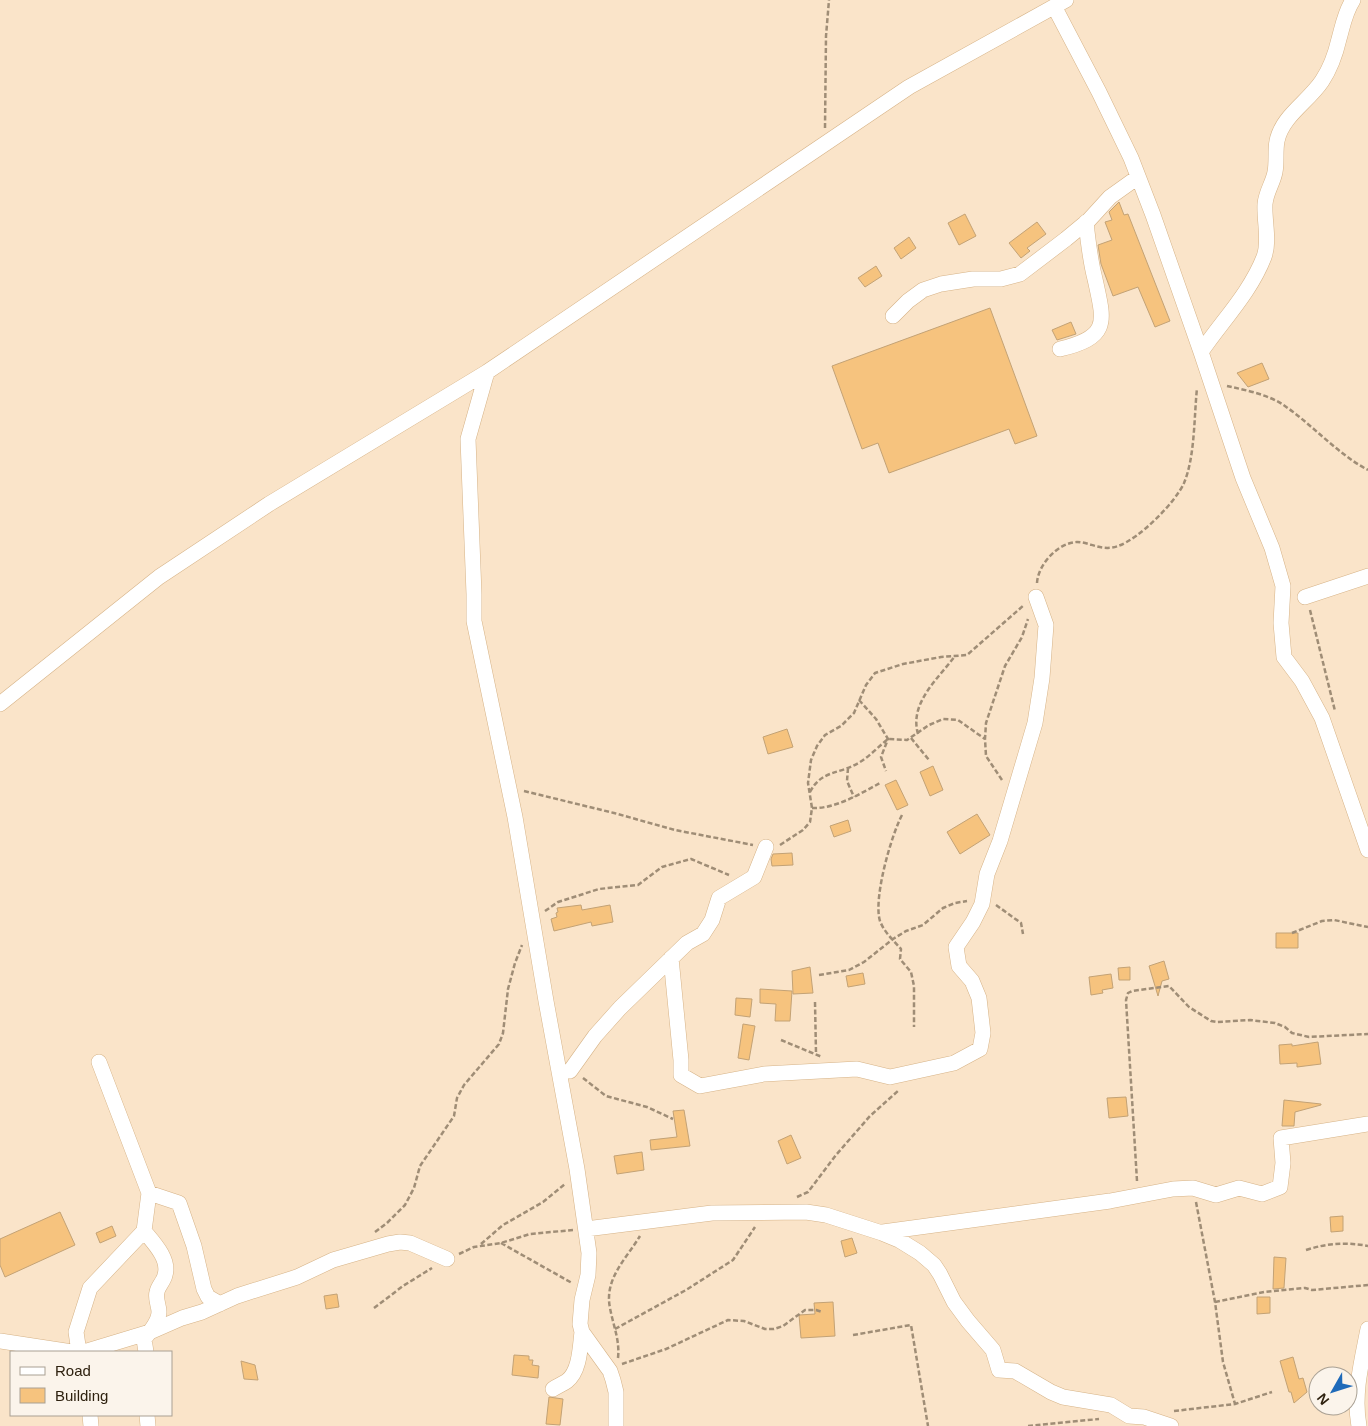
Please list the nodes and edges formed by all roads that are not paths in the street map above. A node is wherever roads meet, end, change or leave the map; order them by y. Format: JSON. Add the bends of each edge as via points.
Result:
{"nodes":[{"id":1,"x":1353,"y":0,"type":"edge"},
{"id":2,"x":1060,"y":4,"type":"edge"},
{"id":3,"x":1138,"y":177,"type":"junction"},
{"id":4,"x":1086,"y":222,"type":"junction"},
{"id":5,"x":893,"y":316,"type":"dead end"},
{"id":6,"x":1060,"y":349,"type":"dead end"},
{"id":7,"x":1201,"y":352,"type":"junction"},
{"id":8,"x":486,"y":372,"type":"junction"},
{"id":9,"x":1368,"y":576,"type":"edge"},
{"id":10,"x":1036,"y":596,"type":"road end"},
{"id":11,"x":1305,"y":596,"type":"road end"},
{"id":12,"x":0,"y":704,"type":"edge"},
{"id":13,"x":766,"y":847,"type":"road end"},
{"id":14,"x":1368,"y":850,"type":"edge"},
{"id":15,"x":671,"y":958,"type":"junction"},
{"id":16,"x":99,"y":1062,"type":"dead end"},
{"id":17,"x":570,"y":1072,"type":"road end"},
{"id":18,"x":1368,"y":1124,"type":"edge"},
{"id":19,"x":149,"y":1193,"type":"junction"},
{"id":20,"x":586,"y":1229,"type":"junction"},
{"id":21,"x":144,"y":1231,"type":"junction"},
{"id":22,"x":882,"y":1232,"type":"junction"},
{"id":23,"x":447,"y":1259,"type":"road end"},
{"id":24,"x":220,"y":1304,"type":"junction"},
{"id":25,"x":1368,"y":1329,"type":"edge"},
{"id":26,"x":150,"y":1332,"type":"junction"},
{"id":27,"x":582,"y":1332,"type":"junction"},
{"id":28,"x":0,"y":1341,"type":"edge"},
{"id":29,"x":65,"y":1351,"type":"edge"},
{"id":30,"x":80,"y":1351,"type":"edge"},
{"id":31,"x":87,"y":1351,"type":"edge"},
{"id":32,"x":146,"y":1351,"type":"edge"},
{"id":33,"x":553,"y":1389,"type":"dead end"},
{"id":34,"x":616,"y":1426,"type":"edge"},
{"id":35,"x":1171,"y":1426,"type":"edge"},
{"id":36,"x":1359,"y":1426,"type":"edge"}],
"edges":[{"from":1,"to":7,"type":"street","via":[[1322,81],[1281,128],[1275,172],[1265,204],[1264,257],[1232,313]]},
{"from":2,"to":3,"type":"street"},
{"from":2,"to":8,"type":"street","via":[[909,87]]},
{"from":3,"to":4,"type":"street","via":[[1110,197]]},
{"from":3,"to":7,"type":"street"},
{"from":4,"to":5,"type":"street","via":[[1020,274],[1001,279],[941,284],[923,290]]},
{"from":4,"to":6,"type":"street","via":[[1102,322],[1087,340]]},
{"from":7,"to":14,"type":"street","via":[[1204,385],[1272,548],[1283,586],[1281,623],[1284,657],[1302,681],[1322,718]]},
{"from":8,"to":12,"type":"street","via":[[269,504],[159,577]]},
{"from":8,"to":20,"type":"street","via":[[468,439],[474,622],[515,817]]},
{"from":9,"to":11,"type":"street"},
{"from":10,"to":15,"type":"street","via":[[1046,625],[1035,723],[987,874],[982,904],[956,947],[959,966],[972,981],[979,998],[983,1034],[980,1049],[954,1063],[890,1077],[857,1069],[764,1074],[700,1086],[681,1075]]},
{"from":13,"to":15,"type":"street","via":[[754,877],[719,898],[712,920],[703,934]]},
{"from":15,"to":17,"type":"street","via":[[595,1036]]},
{"from":16,"to":19,"type":"street"},
{"from":18,"to":22,"type":"street","via":[[1281,1138],[1283,1163],[1280,1187],[1262,1194],[1239,1188],[1216,1195],[1193,1188],[1173,1189]]},
{"from":19,"to":21,"type":"street"},
{"from":19,"to":24,"type":"street","via":[[179,1203],[204,1289],[208,1297]]},
{"from":20,"to":22,"type":"street","via":[[712,1213],[806,1212]]},
{"from":20,"to":27,"type":"street","via":[[589,1253],[580,1312]]},
{"from":21,"to":26,"type":"street","via":[[166,1264],[165,1277],[157,1290],[159,1313]]},
{"from":21,"to":30,"type":"street","via":[[90,1288],[76,1332]]},
{"from":22,"to":35,"type":"street","via":[[934,1264],[964,1315],[993,1350],[999,1370],[1015,1370],[1063,1396],[1111,1404],[1129,1416],[1144,1417]]},
{"from":23,"to":24,"type":"street","via":[[410,1243],[388,1244],[333,1260],[297,1277]]},
{"from":24,"to":26,"type":"street"},
{"from":25,"to":36,"type":"street","via":[[1360,1367]]},
{"from":26,"to":31,"type":"street"},
{"from":26,"to":32,"type":"street","via":[[144,1339]]},
{"from":27,"to":33,"type":"street","via":[[572,1375]]},
{"from":27,"to":34,"type":"street","via":[[610,1371],[616,1392]]},
{"from":28,"to":29,"type":"street"}]}
